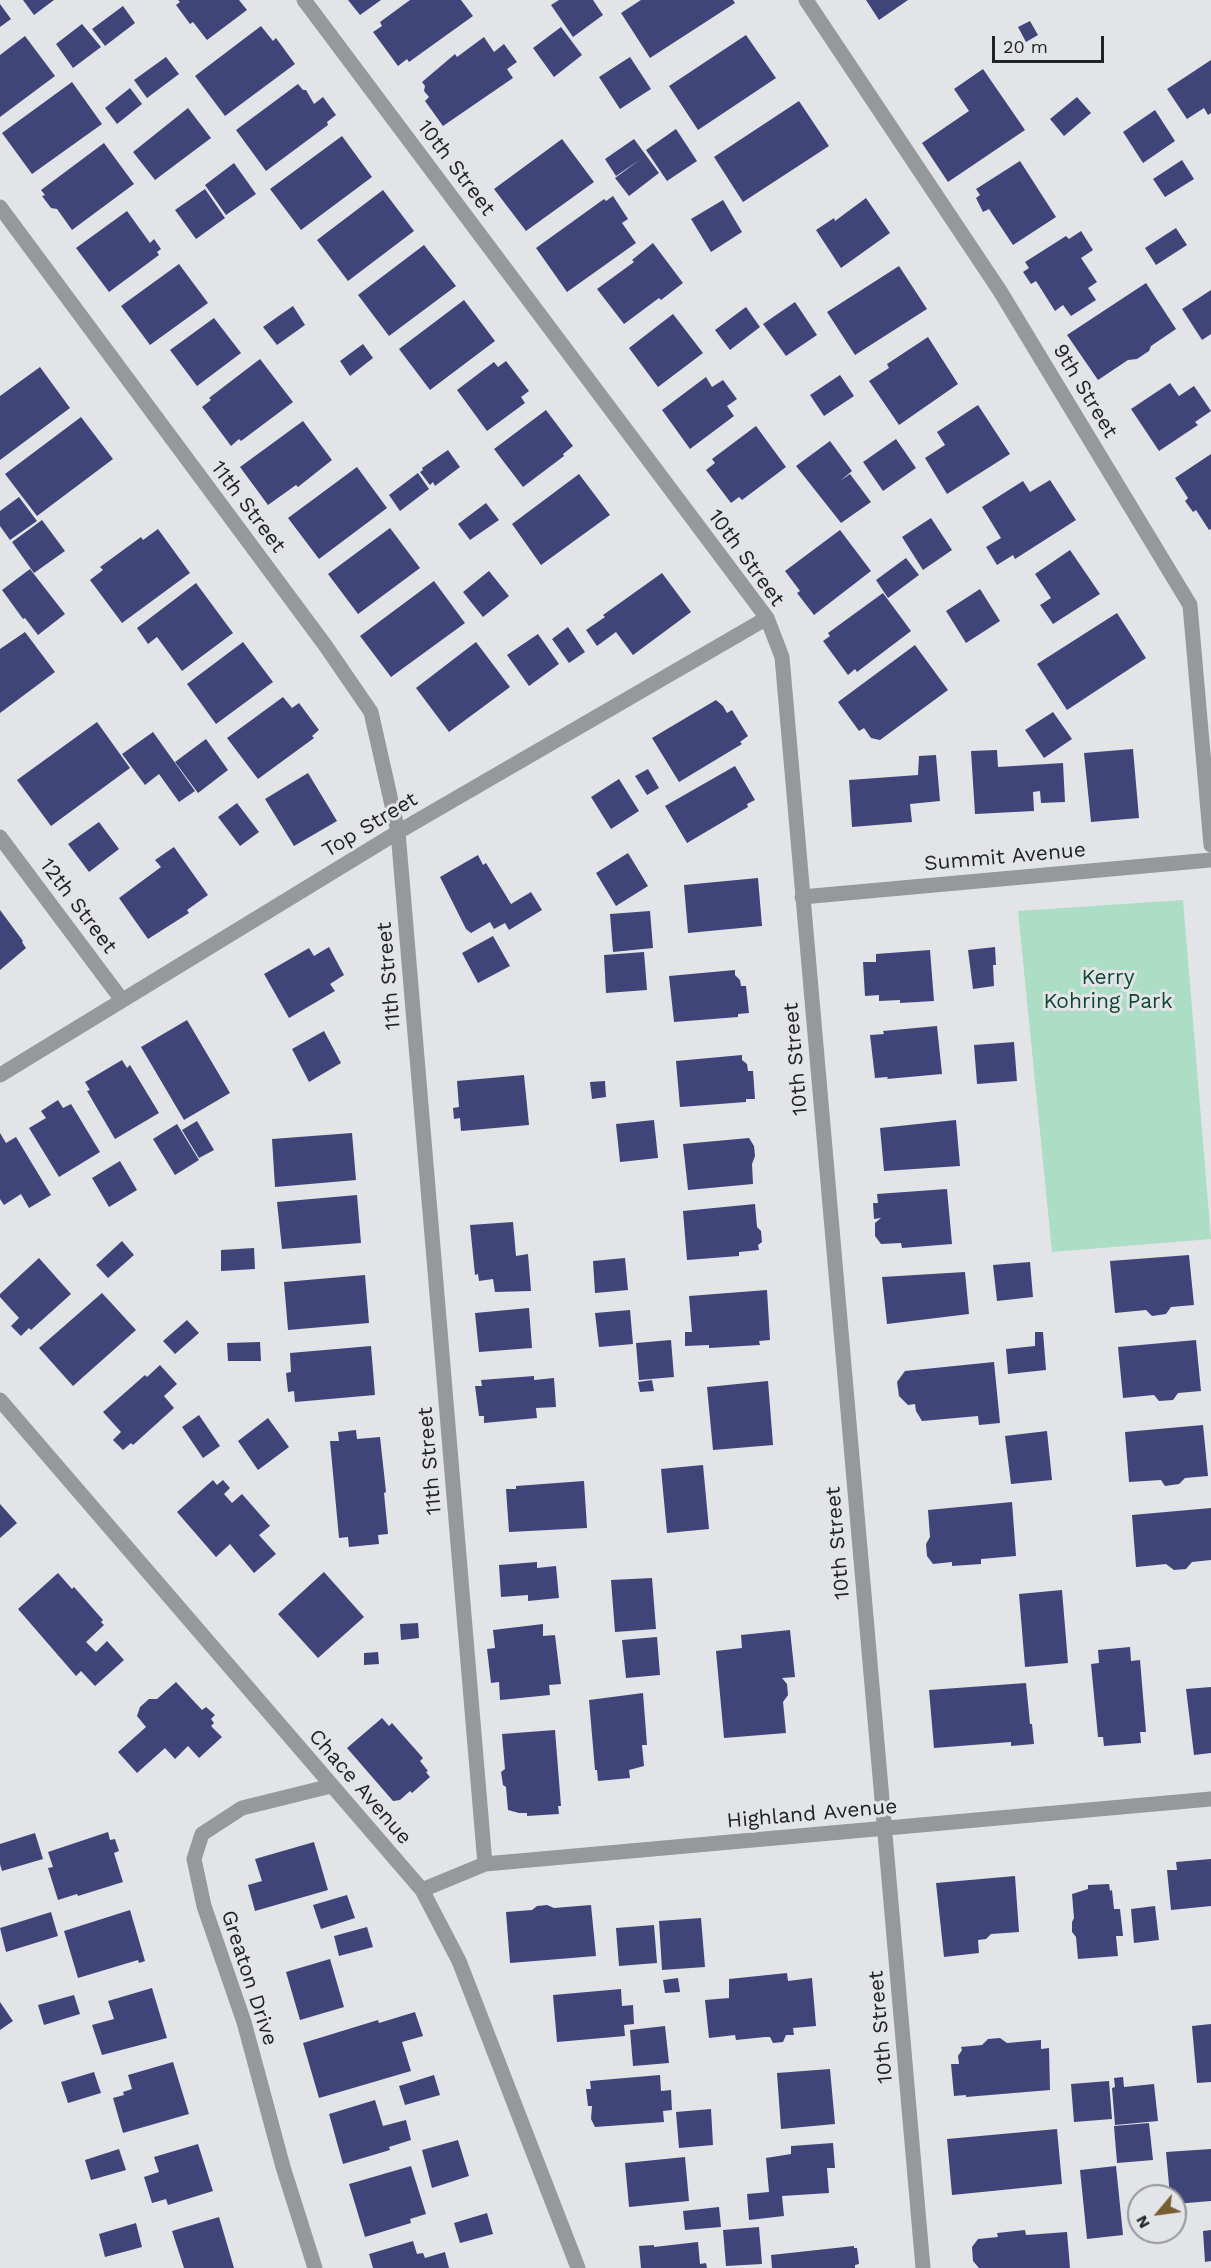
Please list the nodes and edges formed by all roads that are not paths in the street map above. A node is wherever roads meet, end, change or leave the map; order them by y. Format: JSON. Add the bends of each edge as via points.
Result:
{"nodes":[{"id":1,"x":304,"y":0,"type":"edge"},
{"id":2,"x":806,"y":0,"type":"edge"},
{"id":3,"x":0,"y":207,"type":"edge"},
{"id":4,"x":766,"y":618,"type":"junction"},
{"id":5,"x":398,"y":832,"type":"junction"},
{"id":6,"x":0,"y":837,"type":"edge"},
{"id":7,"x":1211,"y":845,"type":"edge"},
{"id":8,"x":1211,"y":860,"type":"edge"},
{"id":9,"x":802,"y":897,"type":"junction"},
{"id":10,"x":122,"y":1000,"type":"junction"},
{"id":11,"x":0,"y":1075,"type":"edge"},
{"id":12,"x":0,"y":1400,"type":"edge"},
{"id":13,"x":332,"y":1786,"type":"junction"},
{"id":14,"x":1211,"y":1799,"type":"edge"},
{"id":15,"x":884,"y":1829,"type":"junction"},
{"id":16,"x":485,"y":1864,"type":"junction"},
{"id":17,"x":423,"y":1890,"type":"junction"},
{"id":18,"x":315,"y":2268,"type":"edge"},
{"id":19,"x":578,"y":2268,"type":"edge"},
{"id":20,"x":923,"y":2268,"type":"edge"}],
"edges":[{"from":1,"to":4,"type":"street","name":"10th Street"},
{"from":2,"to":7,"type":"street","name":"9th Street","via":[[1000,291],[1190,604]]},
{"from":3,"to":5,"type":"street","name":"11th Street","via":[[371,712]]},
{"from":4,"to":5,"type":"street","name":"Top Street"},
{"from":4,"to":9,"type":"street","name":"10th Street","via":[[783,657]]},
{"from":5,"to":10,"type":"street","name":"Top Street"},
{"from":5,"to":16,"type":"street","name":"11th Street"},
{"from":6,"to":10,"type":"street","name":"12th Street"},
{"from":8,"to":9,"type":"street","name":"Summit Avenue"},
{"from":9,"to":15,"type":"street","name":"10th Street"},
{"from":10,"to":11,"type":"street","name":"Top Street"},
{"from":12,"to":13,"type":"street","name":"Chace Avenue"},
{"from":13,"to":17,"type":"street","name":"Chace Avenue"},
{"from":13,"to":18,"type":"street","name":"Greaton Drive","via":[[242,1808],[202,1834],[194,1859],[204,1906],[244,2022]]},
{"from":14,"to":15,"type":"street","name":"Highland Avenue"},
{"from":15,"to":16,"type":"street","name":"Highland Avenue"},
{"from":15,"to":20,"type":"street","name":"10th Street"},
{"from":16,"to":17,"type":"street","name":"Highland Avenue"},
{"from":17,"to":19,"type":"street","name":"Chace Avenue","via":[[459,1961]]}]}
